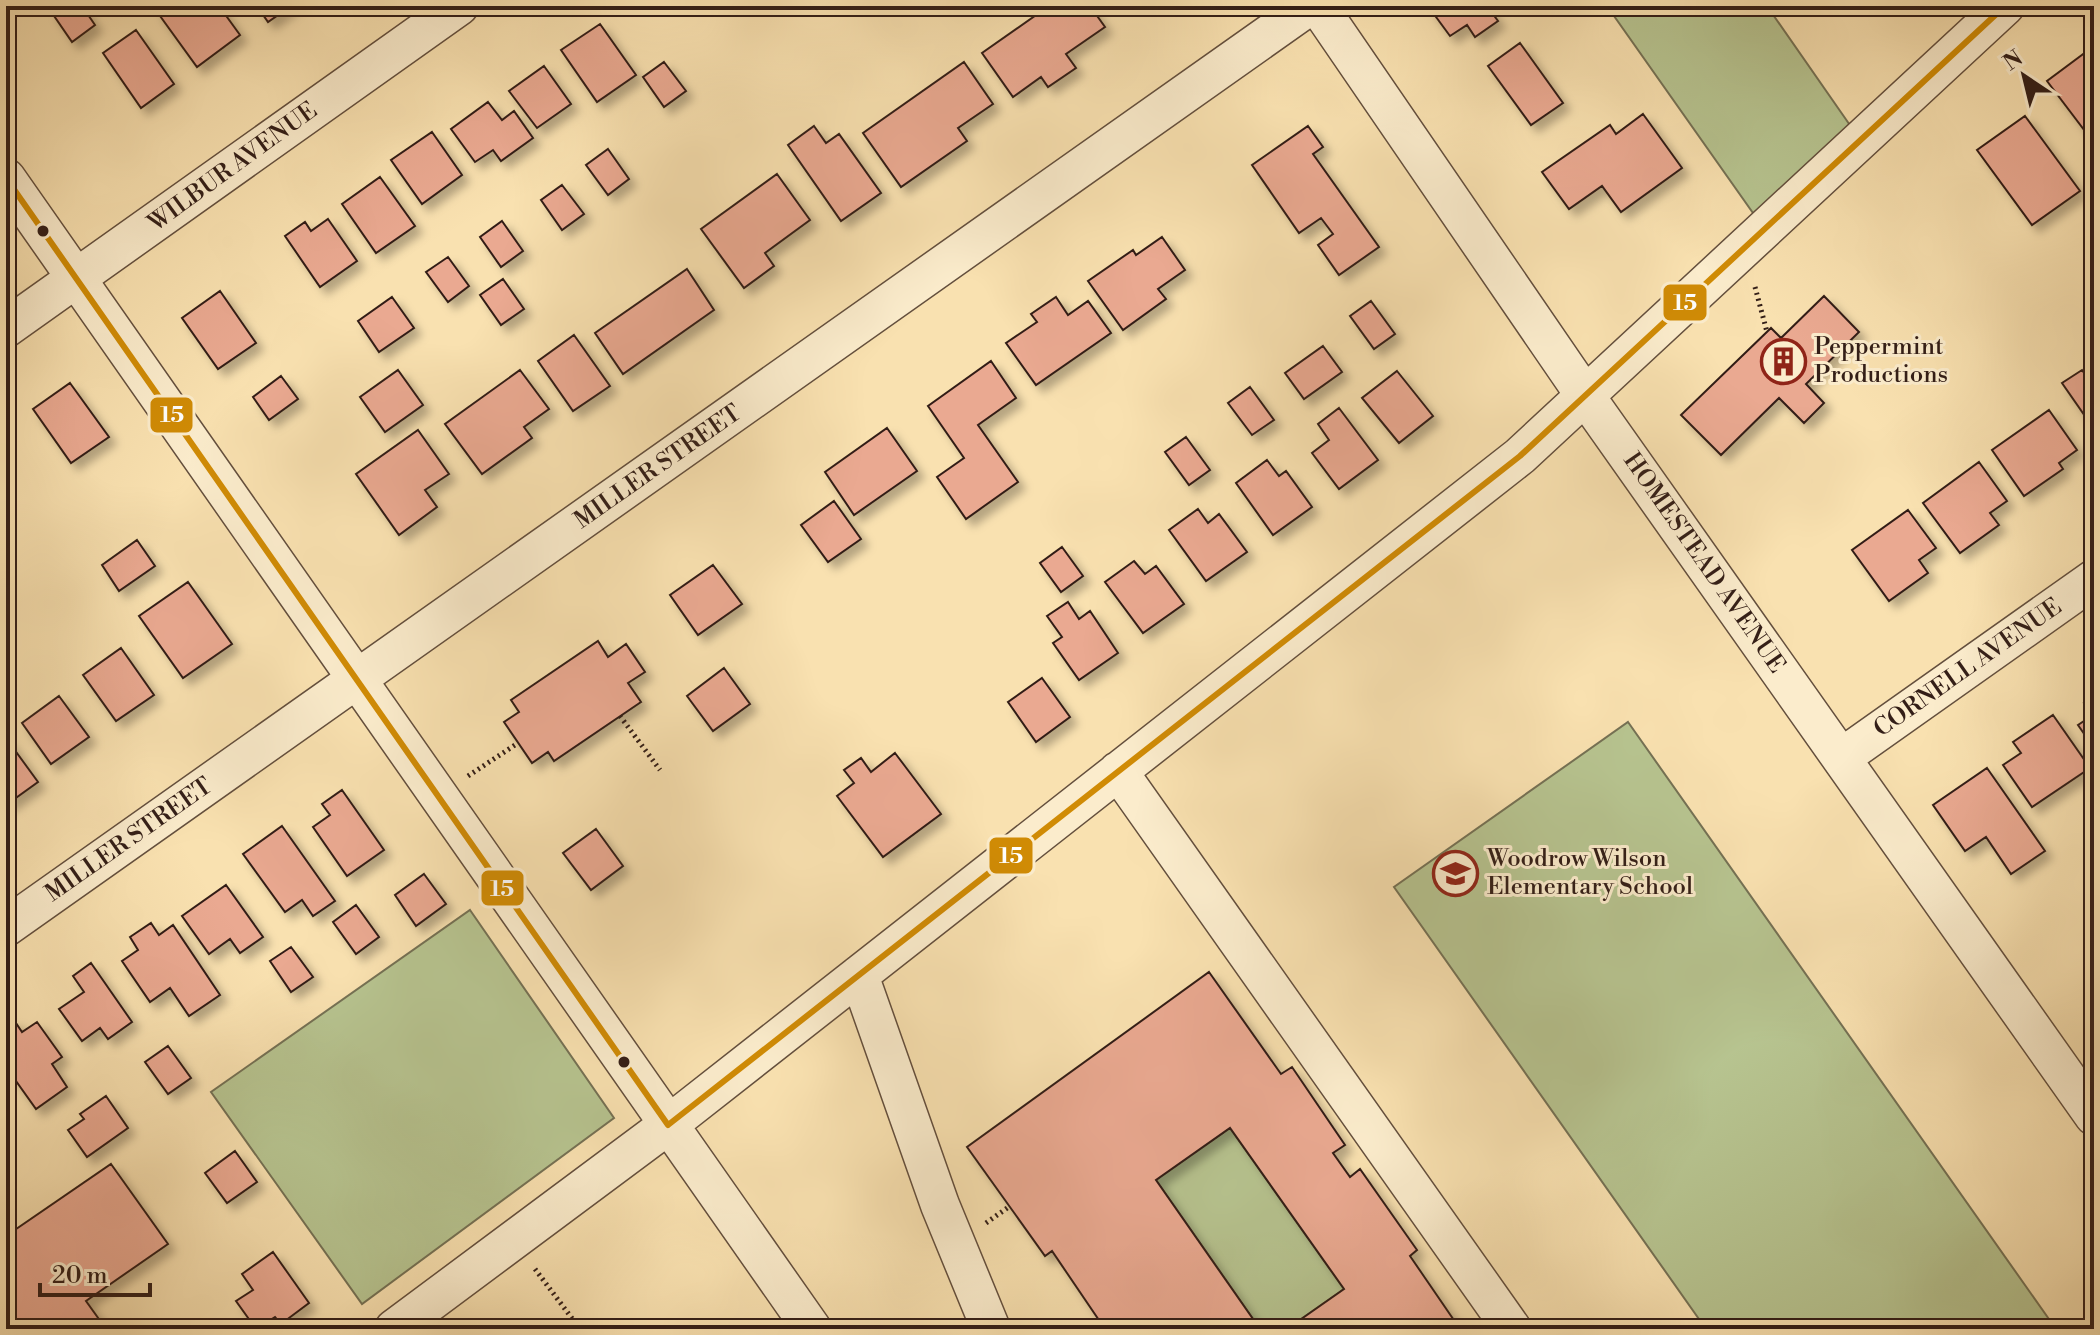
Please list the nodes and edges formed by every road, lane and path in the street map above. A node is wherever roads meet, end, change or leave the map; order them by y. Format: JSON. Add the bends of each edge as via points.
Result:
{"nodes":[{"id":1,"x":459,"y":6,"type":"edge"},
{"id":2,"x":1309,"y":6,"type":"edge"},
{"id":3,"x":1318,"y":6,"type":"edge"},
{"id":4,"x":2005,"y":6,"type":"edge"},
{"id":5,"x":6,"y":178,"type":"edge"},
{"id":6,"x":76,"y":279,"type":"junction"},
{"id":7,"x":1755,"y":287,"type":"dead end"},
{"id":8,"x":6,"y":328,"type":"edge"},
{"id":9,"x":1767,"y":332,"type":"dead end"},
{"id":10,"x":1586,"y":397,"type":"junction"},
{"id":11,"x":2094,"y":579,"type":"edge"},
{"id":12,"x":357,"y":680,"type":"junction"},
{"id":13,"x":620,"y":716,"type":"dead end"},
{"id":14,"x":518,"y":743,"type":"dead end"},
{"id":15,"x":1841,"y":758,"type":"junction"},
{"id":16,"x":660,"y":770,"type":"dead end"},
{"id":17,"x":1118,"y":771,"type":"junction"},
{"id":18,"x":465,"y":778,"type":"dead end"},
{"id":19,"x":6,"y":927,"type":"edge"},
{"id":20,"x":859,"y":975,"type":"junction"},
{"id":21,"x":2094,"y":1116,"type":"edge"},
{"id":22,"x":668,"y":1125,"type":"junction"},
{"id":23,"x":535,"y":1268,"type":"dead end"},
{"id":24,"x":394,"y":1329,"type":"edge"},
{"id":25,"x":580,"y":1329,"type":"edge"},
{"id":26,"x":812,"y":1329,"type":"edge"},
{"id":27,"x":991,"y":1329,"type":"edge"},
{"id":28,"x":1512,"y":1329,"type":"edge"}],
"edges":[{"from":1,"to":6,"type":"street","name":"WILBUR AVENUE"},
{"from":2,"to":12,"type":"street","name":"MILLER STREET"},
{"from":3,"to":10,"type":"street","name":"HOMESTEAD AVENUE"},
{"from":4,"to":10,"type":"street"},
{"from":5,"to":6,"type":"street"},
{"from":6,"to":8,"type":"street","name":"WILBUR AVENUE"},
{"from":6,"to":12,"type":"street"},
{"from":7,"to":9,"type":"path"},
{"from":10,"to":15,"type":"street","name":"HOMESTEAD AVENUE"},
{"from":10,"to":17,"type":"street","via":[[1520,456]]},
{"from":11,"to":15,"type":"street","name":"CORNELL AVENUE"},
{"from":12,"to":19,"type":"street","name":"MILLER STREET"},
{"from":12,"to":22,"type":"street"},
{"from":13,"to":16,"type":"path"},
{"from":14,"to":18,"type":"path"},
{"from":15,"to":21,"type":"street","name":"HOMESTEAD AVENUE"},
{"from":17,"to":20,"type":"street"},
{"from":17,"to":28,"type":"street"},
{"from":20,"to":22,"type":"street"},
{"from":20,"to":27,"type":"street","via":[[940,1205]]},
{"from":22,"to":24,"type":"street"},
{"from":22,"to":26,"type":"street"},
{"from":23,"to":25,"type":"path"}]}
